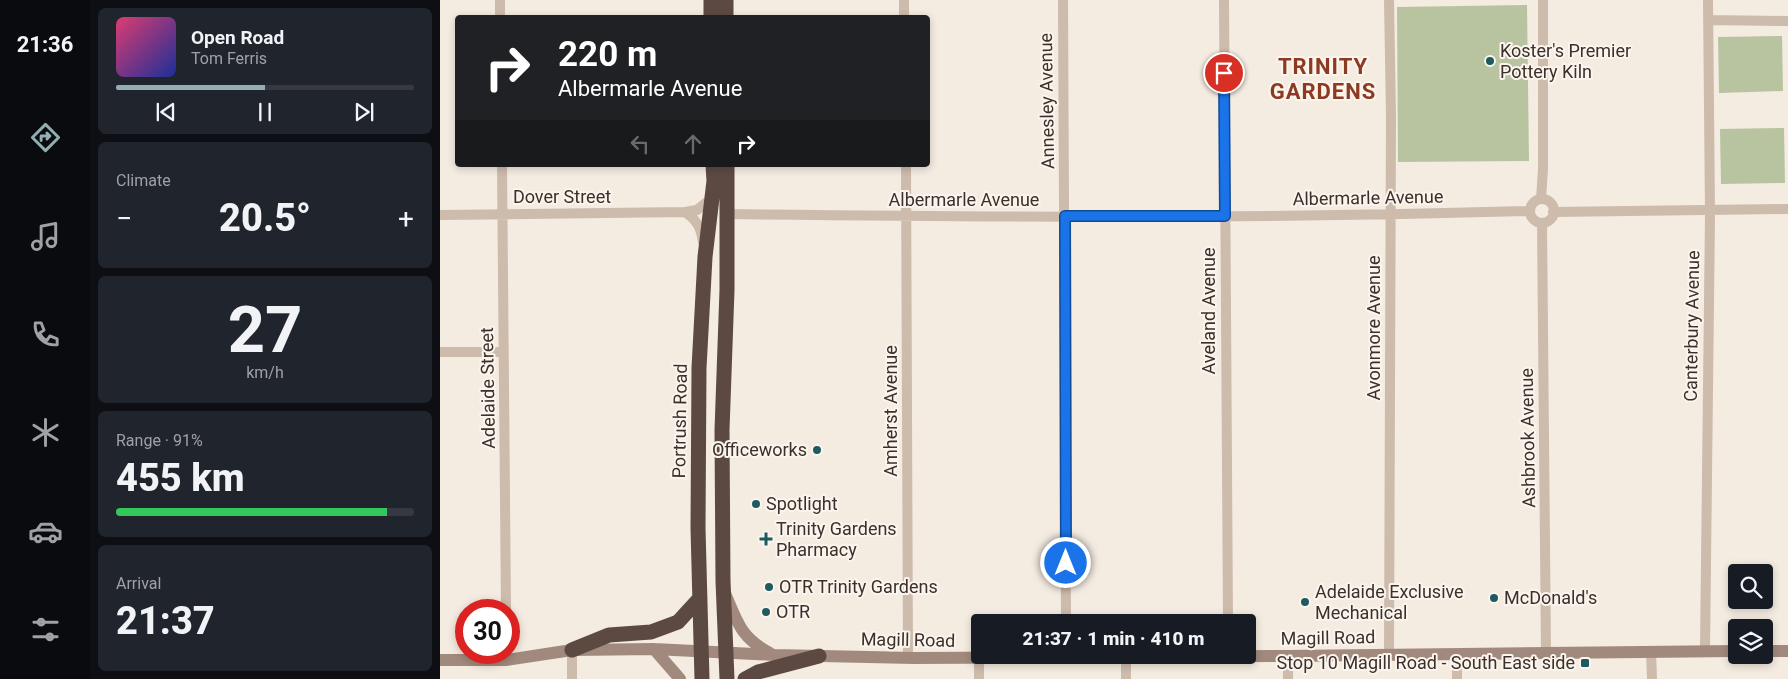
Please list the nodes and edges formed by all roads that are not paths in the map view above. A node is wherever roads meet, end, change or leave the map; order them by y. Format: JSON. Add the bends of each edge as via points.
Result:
{"nodes":[{"id":1,"x":500,"y":0,"type":"edge"},
{"id":2,"x":711,"y":0,"type":"edge"},
{"id":3,"x":726,"y":0,"type":"edge"},
{"id":4,"x":904,"y":0,"type":"edge"},
{"id":5,"x":1063,"y":0,"type":"edge"},
{"id":6,"x":1224,"y":0,"type":"edge"},
{"id":7,"x":1389,"y":0,"type":"edge"},
{"id":8,"x":1543,"y":0,"type":"edge"},
{"id":9,"x":1708,"y":0,"type":"edge"},
{"id":10,"x":500,"y":15,"type":"edge"},
{"id":11,"x":711,"y":15,"type":"edge"},
{"id":12,"x":726,"y":15,"type":"edge"},
{"id":13,"x":904,"y":15,"type":"edge"},
{"id":14,"x":1708,"y":20,"type":"junction"},
{"id":15,"x":1788,"y":21,"type":"edge"},
{"id":16,"x":502,"y":167,"type":"edge"},
{"id":17,"x":714,"y":167,"type":"edge"},
{"id":18,"x":727,"y":167,"type":"edge"},
{"id":19,"x":906,"y":167,"type":"edge"},
{"id":20,"x":714,"y":181,"type":"junction"},
{"id":21,"x":712,"y":198,"type":"junction"},
{"id":22,"x":1541,"y":199,"type":"junction"},
{"id":23,"x":1788,"y":209,"type":"edge"},
{"id":24,"x":1710,"y":210,"type":"junction"},
{"id":25,"x":1530,"y":211,"type":"junction"},
{"id":26,"x":685,"y":212,"type":"junction"},
{"id":27,"x":1554,"y":212,"type":"junction"},
{"id":28,"x":502,"y":214,"type":"junction"},
{"id":29,"x":728,"y":214,"type":"junction"},
{"id":30,"x":440,"y":215,"type":"edge"},
{"id":31,"x":1390,"y":215,"type":"junction"},
{"id":32,"x":907,"y":216,"type":"junction"},
{"id":33,"x":1065,"y":216,"type":"junction"},
{"id":34,"x":1225,"y":216,"type":"junction"},
{"id":35,"x":1542,"y":223,"type":"junction"},
{"id":36,"x":705,"y":257,"type":"junction"},
{"id":37,"x":703,"y":298,"type":"junction"},
{"id":38,"x":440,"y":352,"type":"edge"},
{"id":39,"x":503,"y":352,"type":"junction"},
{"id":40,"x":723,"y":588,"type":"junction"},
{"id":41,"x":700,"y":598,"type":"junction"},
{"id":42,"x":506,"y":599,"type":"edge"},
{"id":43,"x":1066,"y":614,"type":"edge"},
{"id":44,"x":1228,"y":614,"type":"edge"},
{"id":45,"x":654,"y":648,"type":"junction"},
{"id":46,"x":572,"y":650,"type":"junction"},
{"id":47,"x":701,"y":651,"type":"junction"},
{"id":48,"x":1652,"y":651,"type":"junction"},
{"id":49,"x":1706,"y":651,"type":"junction"},
{"id":50,"x":1728,"y":651,"type":"edge"},
{"id":51,"x":1773,"y":651,"type":"edge"},
{"id":52,"x":1788,"y":651,"type":"edge"},
{"id":53,"x":725,"y":652,"type":"junction"},
{"id":54,"x":1546,"y":653,"type":"junction"},
{"id":55,"x":1457,"y":654,"type":"junction"},
{"id":56,"x":520,"y":655,"type":"edge"},
{"id":57,"x":775,"y":655,"type":"junction"},
{"id":58,"x":1389,"y":655,"type":"junction"},
{"id":59,"x":819,"y":656,"type":"junction"},
{"id":60,"x":1256,"y":656,"type":"edge"},
{"id":61,"x":1288,"y":656,"type":"junction"},
{"id":62,"x":908,"y":658,"type":"junction"},
{"id":63,"x":971,"y":658,"type":"edge"},
{"id":64,"x":455,"y":659,"type":"edge"},
{"id":65,"x":440,"y":660,"type":"edge"},
{"id":66,"x":980,"y":664,"type":"edge"},
{"id":67,"x":1126,"y":664,"type":"edge"},
{"id":68,"x":572,"y":679,"type":"edge"},
{"id":69,"x":680,"y":679,"type":"edge"},
{"id":70,"x":702,"y":679,"type":"edge"},
{"id":71,"x":727,"y":679,"type":"edge"},
{"id":72,"x":745,"y":679,"type":"edge"},
{"id":73,"x":979,"y":679,"type":"edge"},
{"id":74,"x":1126,"y":679,"type":"edge"},
{"id":75,"x":1288,"y":679,"type":"edge"},
{"id":76,"x":1457,"y":679,"type":"edge"},
{"id":77,"x":1652,"y":679,"type":"edge"}],
"edges":[{"from":1,"to":10,"type":"street"},
{"from":2,"to":11,"type":"highway"},
{"from":3,"to":12,"type":"highway"},
{"from":4,"to":13,"type":"street"},
{"from":5,"to":33,"type":"street","name":"Annesley Avenue"},
{"from":6,"to":34,"type":"street","name":"Aveland Avenue"},
{"from":7,"to":31,"type":"street","name":"Avonmore Avenue"},
{"from":8,"to":22,"type":"street"},
{"from":9,"to":14,"type":"street","name":"Canterbury Avenue"},
{"from":14,"to":15,"type":"street"},
{"from":14,"to":24,"type":"street","name":"Canterbury Avenue"},
{"from":16,"to":28,"type":"street","name":"Adelaide Street"},
{"from":17,"to":20,"type":"highway","name":"Portrush Road"},
{"from":18,"to":29,"type":"highway"},
{"from":19,"to":32,"type":"street","name":"Amherst Avenue"},
{"from":20,"to":21,"type":"highway","name":"Portrush Road"},
{"from":20,"to":29,"type":"highway","via":[[722,209]]},
{"from":21,"to":26,"type":"street","name":"Dover Street","via":[[697,210]]},
{"from":21,"to":36,"type":"highway","name":"Portrush Road"},
{"from":22,"to":25,"type":"street","via":[[1533,203]]},
{"from":22,"to":27,"type":"street","via":[[1550,203]]},
{"from":23,"to":24,"type":"street"},
{"from":24,"to":27,"type":"street"},
{"from":24,"to":49,"type":"street","name":"Canterbury Avenue"},
{"from":25,"to":31,"type":"street","name":"Albermarle Avenue"},
{"from":25,"to":35,"type":"street","via":[[1533,220]]},
{"from":26,"to":28,"type":"street","name":"Dover Street"},
{"from":26,"to":36,"type":"street","via":[[699,226]]},
{"from":27,"to":35,"type":"street","via":[[1550,220]]},
{"from":28,"to":30,"type":"street","name":"Dover Street"},
{"from":28,"to":39,"type":"street","name":"Adelaide Street"},
{"from":29,"to":32,"type":"street","name":"Albermarle Avenue"},
{"from":29,"to":37,"type":"highway","via":[[719,227]]},
{"from":29,"to":40,"type":"highway","via":[[722,430]]},
{"from":31,"to":34,"type":"street","name":"Albermarle Avenue"},
{"from":31,"to":58,"type":"street","name":"Avonmore Avenue"},
{"from":32,"to":33,"type":"street","name":"Albermarle Avenue"},
{"from":32,"to":62,"type":"street","name":"Amherst Avenue"},
{"from":33,"to":34,"type":"street","name":"Albermarle Avenue"},
{"from":33,"to":43,"type":"street","name":"Annesley Avenue"},
{"from":34,"to":44,"type":"street","name":"Aveland Avenue"},
{"from":35,"to":54,"type":"street","name":"Ashbrook Avenue"},
{"from":36,"to":37,"type":"highway","name":"Portrush Road"},
{"from":37,"to":41,"type":"highway","name":"Portrush Road","via":[[698,417]]},
{"from":38,"to":39,"type":"street"},
{"from":39,"to":42,"type":"street","name":"Adelaide Street"},
{"from":40,"to":53,"type":"highway"},
{"from":40,"to":57,"type":"main road","via":[[738,624],[749,640]]},
{"from":41,"to":46,"type":"highway","via":[[678,622],[651,632],[608,635]]},
{"from":41,"to":47,"type":"highway","name":"Portrush Road"},
{"from":45,"to":46,"type":"main road","name":"Magill Road"},
{"from":45,"to":47,"type":"main road","name":"Magill Road"},
{"from":45,"to":69,"type":"main road"},
{"from":46,"to":56,"type":"main road","name":"Magill Road"},
{"from":46,"to":68,"type":"street"},
{"from":47,"to":53,"type":"main road","name":"Magill Road"},
{"from":47,"to":70,"type":"highway","name":"Portrush Road"},
{"from":48,"to":49,"type":"main road","name":"Magill Road"},
{"from":48,"to":54,"type":"main road","name":"Magill Road"},
{"from":48,"to":77,"type":"street"},
{"from":49,"to":50,"type":"main road","name":"Magill Road"},
{"from":51,"to":52,"type":"main road"},
{"from":53,"to":57,"type":"main road","name":"Magill Road"},
{"from":53,"to":71,"type":"highway"},
{"from":54,"to":55,"type":"main road","name":"Magill Road"},
{"from":55,"to":58,"type":"main road","name":"Magill Road"},
{"from":55,"to":76,"type":"street"},
{"from":57,"to":59,"type":"main road","name":"Magill Road"},
{"from":58,"to":61,"type":"main road","name":"Magill Road"},
{"from":59,"to":62,"type":"main road","name":"Magill Road"},
{"from":59,"to":72,"type":"highway","via":[[758,672]]},
{"from":60,"to":61,"type":"main road","name":"Magill Road"},
{"from":61,"to":75,"type":"street"},
{"from":62,"to":63,"type":"main road","name":"Magill Road"},
{"from":64,"to":65,"type":"main road","name":"Magill Road"},
{"from":66,"to":73,"type":"street"},
{"from":67,"to":74,"type":"street"}]}
